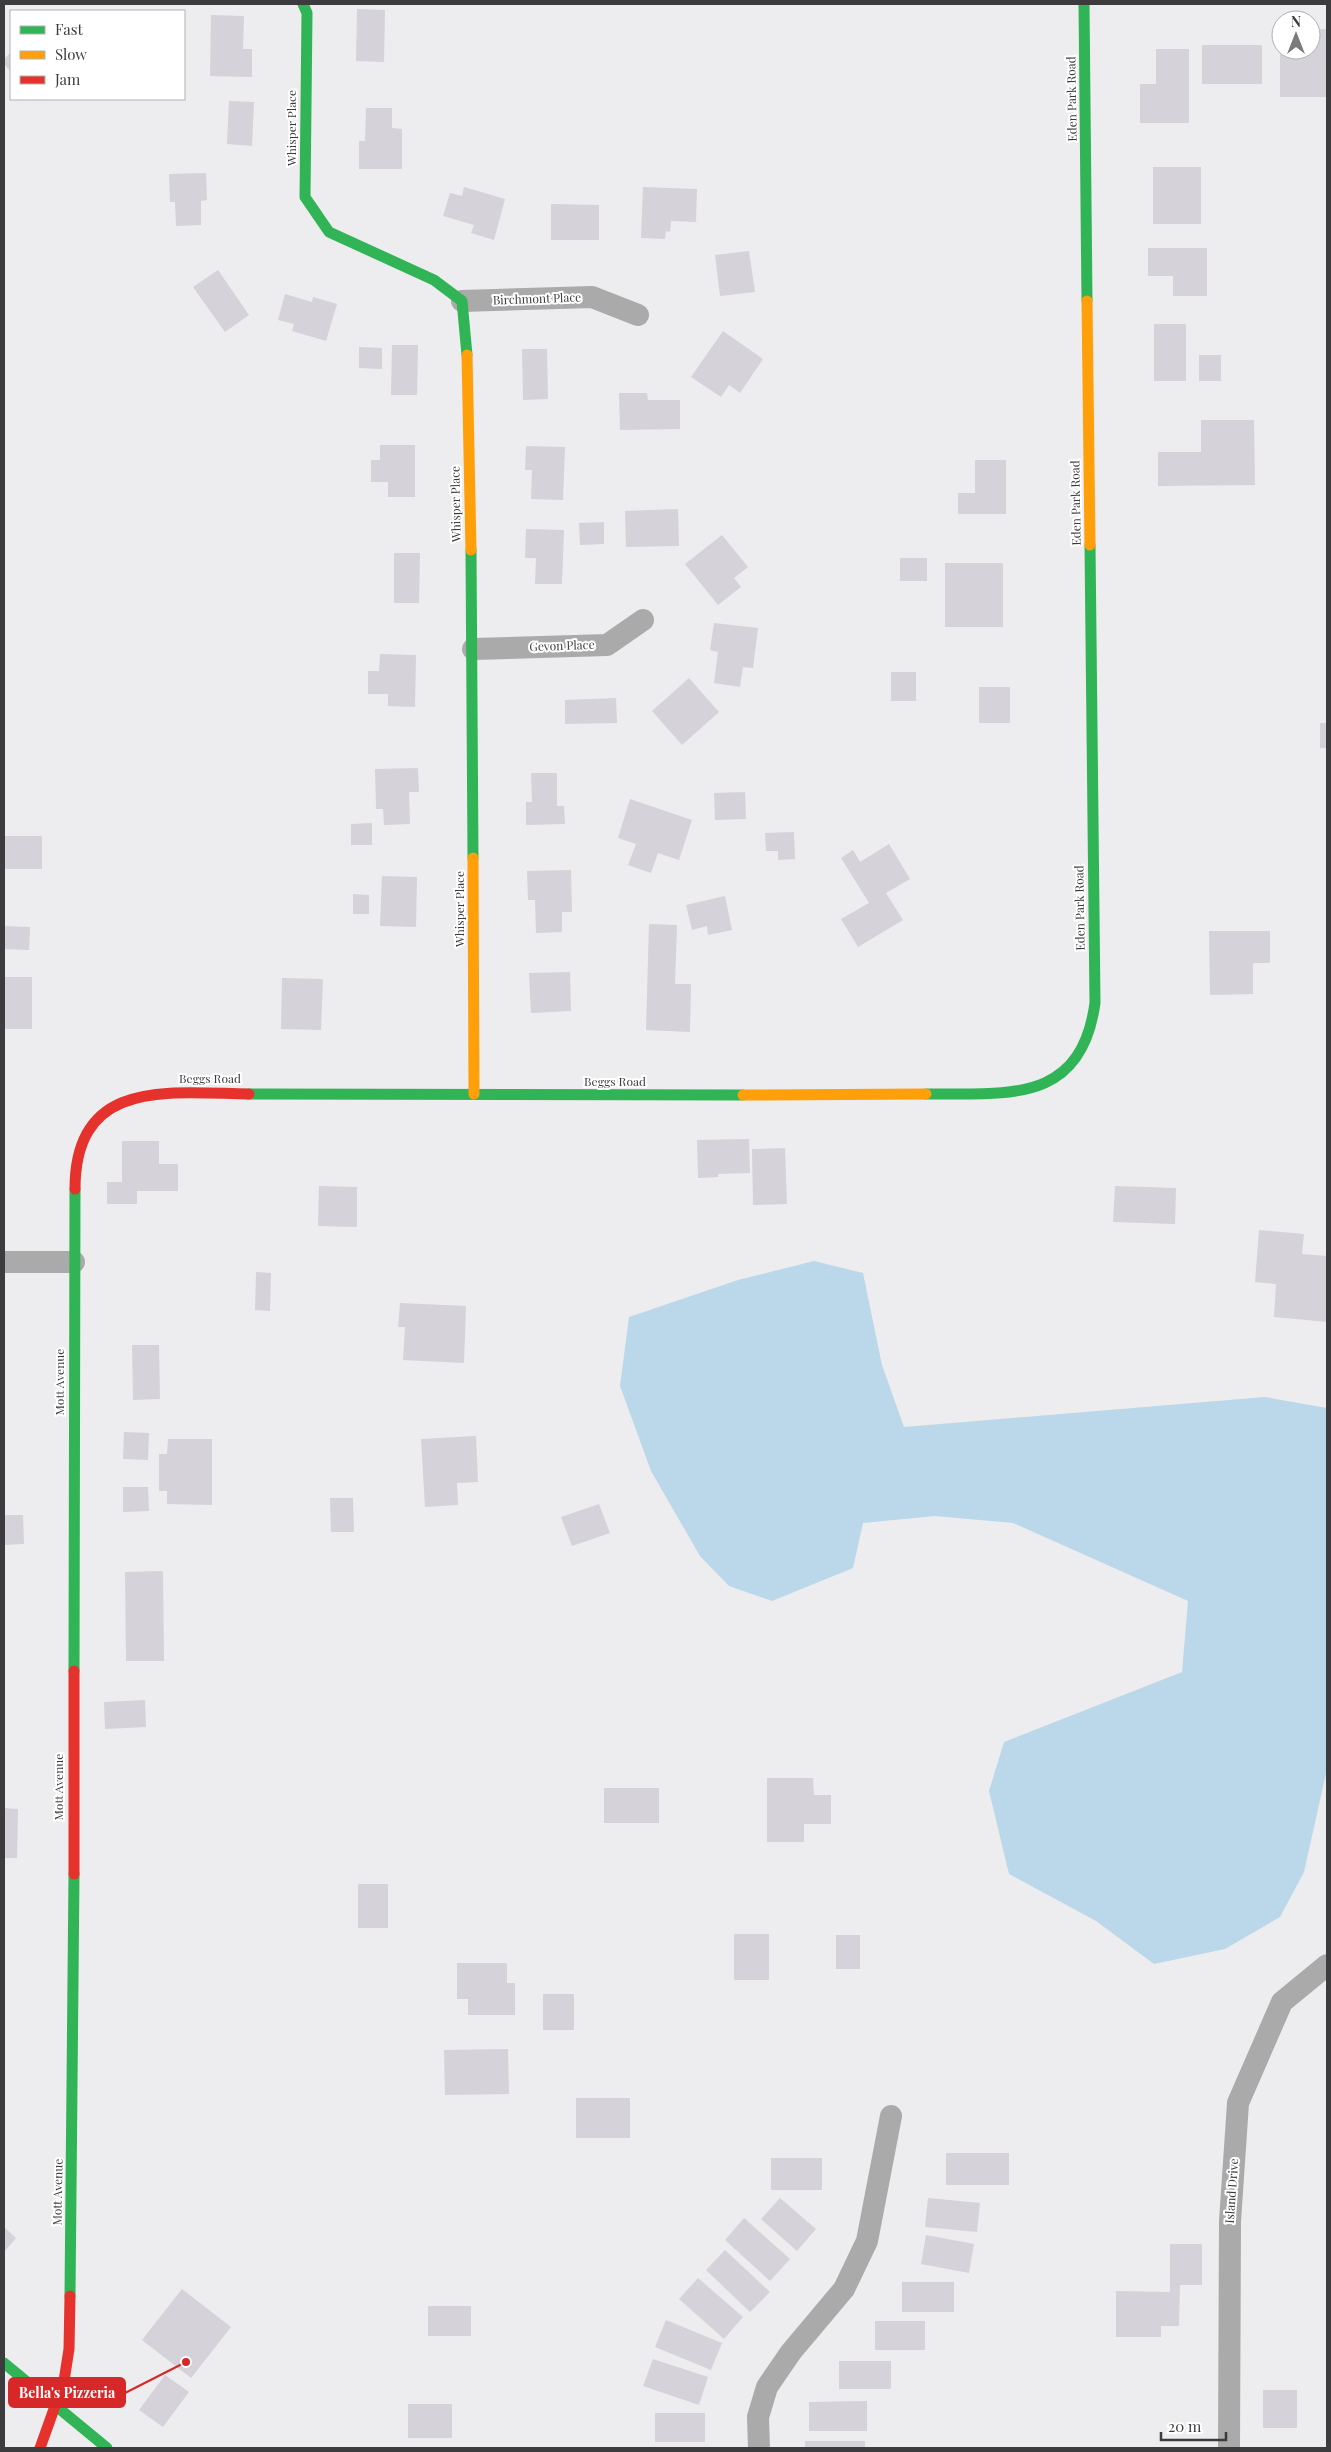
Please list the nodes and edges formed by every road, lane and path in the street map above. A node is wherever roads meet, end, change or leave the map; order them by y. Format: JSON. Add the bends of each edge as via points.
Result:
{"nodes":[{"id":1,"x":303,"y":4,"type":"edge"},
{"id":2,"x":1084,"y":4,"type":"edge"},
{"id":3,"x":462,"y":301,"type":"junction"},
{"id":4,"x":638,"y":315,"type":"dead end"},
{"id":5,"x":643,"y":620,"type":"dead end"},
{"id":6,"x":473,"y":649,"type":"junction"},
{"id":7,"x":1095,"y":1003,"type":"joint"},
{"id":8,"x":474,"y":1094,"type":"junction"},
{"id":9,"x":92,"y":1125,"type":"joint"},
{"id":10,"x":4,"y":1262,"type":"edge"},
{"id":11,"x":74,"y":1262,"type":"junction"},
{"id":12,"x":1327,"y":1964,"type":"edge"},
{"id":13,"x":891,"y":2116,"type":"dead end"},
{"id":14,"x":4,"y":2363,"type":"edge"},
{"id":15,"x":56,"y":2407,"type":"junction"},
{"id":16,"x":40,"y":2448,"type":"edge"},
{"id":17,"x":107,"y":2448,"type":"edge"},
{"id":18,"x":759,"y":2448,"type":"edge"},
{"id":19,"x":1229,"y":2448,"type":"edge"}],
"edges":[{"from":1,"to":3,"type":"street","name":"Whisper Place","via":[[306,13],[305,197],[329,232],[434,280]]},
{"from":2,"to":7,"type":"street","name":"Eden Park Road"},
{"from":3,"to":4,"type":"street","name":"Birchmont Place","via":[[592,297]]},
{"from":3,"to":6,"type":"street","name":"Whisper Place","via":[[467,342]]},
{"from":5,"to":6,"type":"street","name":"Gevon Place","via":[[607,645]]},
{"from":6,"to":8,"type":"street","name":"Whisper Place"},
{"from":7,"to":8,"type":"street","name":"Beggs Road","via":[[1092,1030],[1076,1062],[1051,1081],[1007,1093]]},
{"from":8,"to":9,"type":"street","name":"Beggs Road","via":[[154,1093],[127,1099]]},
{"from":9,"to":11,"type":"street","name":"Mott Avenue","via":[[80,1150],[75,1177]]},
{"from":10,"to":11,"type":"street"},
{"from":11,"to":15,"type":"street","name":"Mott Avenue","via":[[74,1991],[70,2263],[68,2369]]},
{"from":12,"to":19,"type":"street","name":"Island Drive","via":[[1282,2002],[1238,2103],[1230,2221]]},
{"from":13,"to":18,"type":"street","via":[[867,2241],[844,2289],[791,2352],[767,2387],[758,2417]]},
{"from":14,"to":15,"type":"street"},
{"from":15,"to":16,"type":"street","name":"Mott Avenue"},
{"from":15,"to":17,"type":"street"}]}
